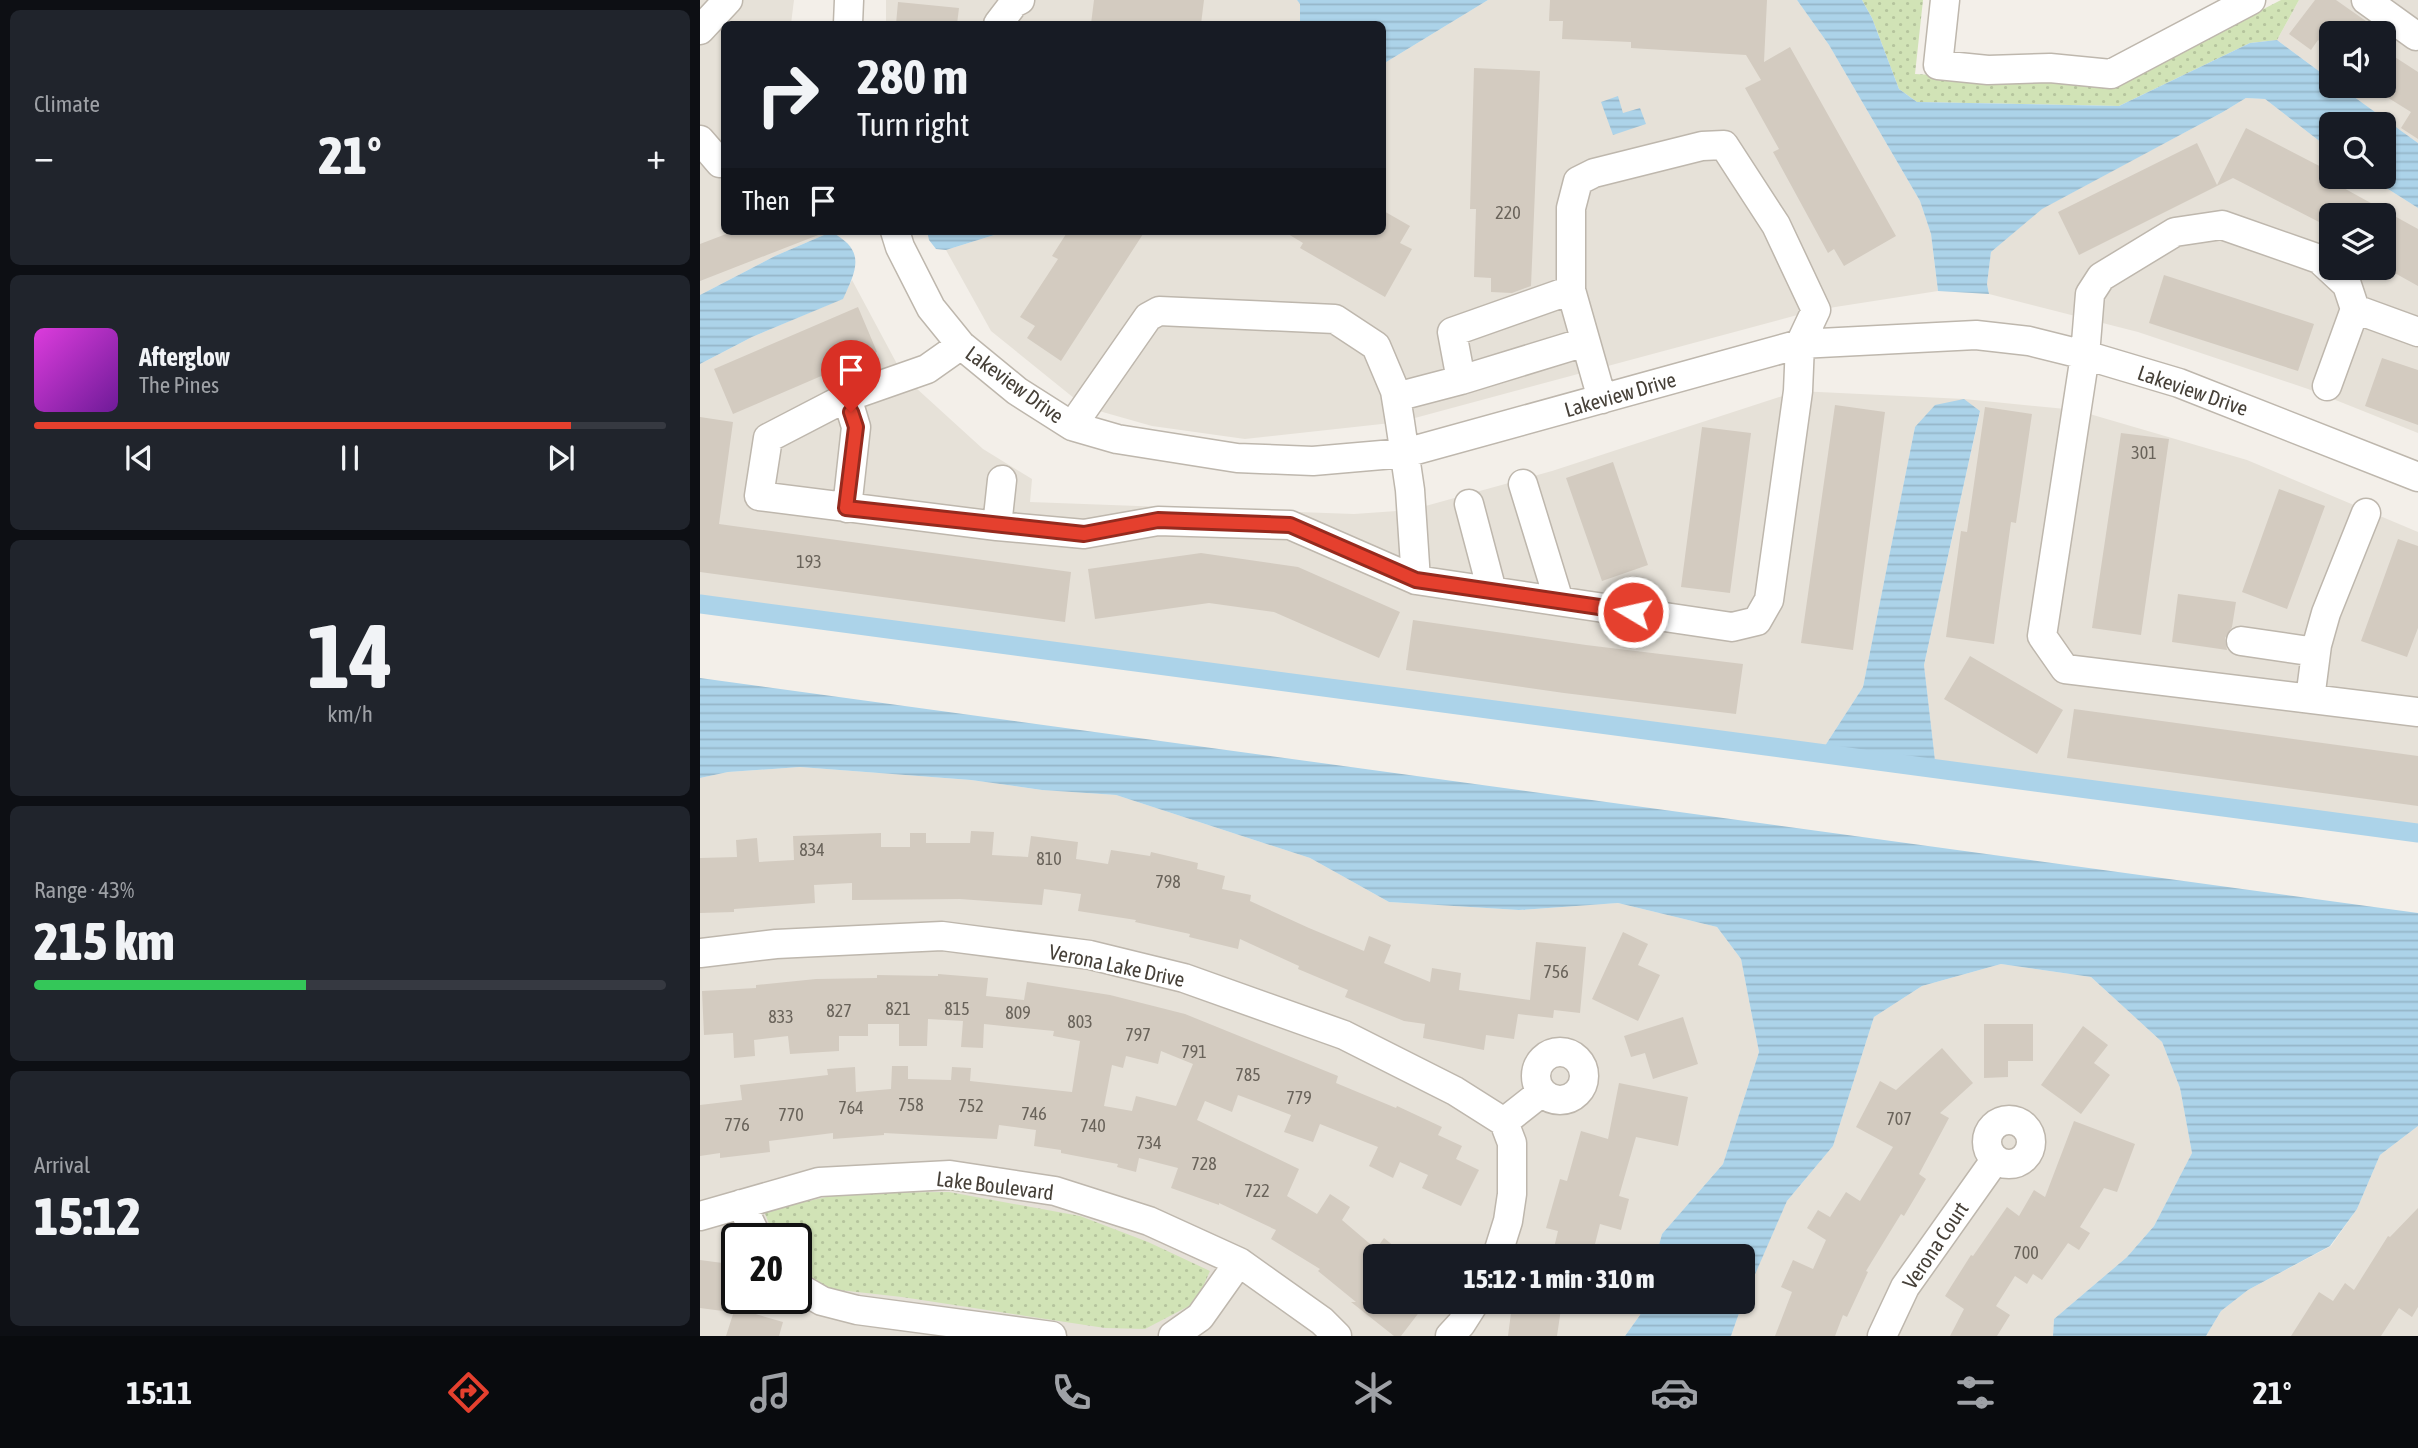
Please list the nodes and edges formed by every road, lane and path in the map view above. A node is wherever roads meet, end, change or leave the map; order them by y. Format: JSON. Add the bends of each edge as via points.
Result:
{"nodes":[{"id":1,"x":728,"y":0,"type":"edge"},
{"id":2,"x":849,"y":0,"type":"edge"},
{"id":3,"x":1020,"y":0,"type":"edge"},
{"id":4,"x":1945,"y":0,"type":"edge"},
{"id":5,"x":2251,"y":0,"type":"edge"},
{"id":6,"x":2366,"y":0,"type":"edge"},
{"id":7,"x":848,"y":21,"type":"edge"},
{"id":8,"x":1000,"y":21,"type":"edge"},
{"id":9,"x":700,"y":30,"type":"edge"},
{"id":10,"x":2417,"y":36,"type":"edge"},
{"id":11,"x":700,"y":140,"type":"edge"},
{"id":12,"x":715,"y":165,"type":"edge"},
{"id":13,"x":896,"y":235,"type":"edge"},
{"id":14,"x":1571,"y":290,"type":"junction"},
{"id":15,"x":2355,"y":309,"type":"junction"},
{"id":16,"x":2418,"y":332,"type":"edge"},
{"id":17,"x":1585,"y":342,"type":"junction"},
{"id":18,"x":1800,"y":344,"type":"junction"},
{"id":19,"x":961,"y":345,"type":"junction"},
{"id":20,"x":2085,"y":355,"type":"junction"},
{"id":21,"x":1461,"y":380,"type":"junction"},
{"id":22,"x":2327,"y":386,"type":"dead end"},
{"id":23,"x":847,"y":397,"type":"junction"},
{"id":24,"x":1396,"y":397,"type":"junction"},
{"id":25,"x":1602,"y":399,"type":"junction"},
{"id":26,"x":1072,"y":426,"type":"junction"},
{"id":27,"x":1405,"y":453,"type":"junction"},
{"id":28,"x":2418,"y":477,"type":"edge"},
{"id":29,"x":1002,"y":480,"type":"dead end"},
{"id":30,"x":1523,"y":484,"type":"dead end"},
{"id":31,"x":1469,"y":504,"type":"dead end"},
{"id":32,"x":846,"y":508,"type":"junction"},
{"id":33,"x":2366,"y":513,"type":"dead end"},
{"id":34,"x":997,"y":526,"type":"junction"},
{"id":35,"x":1416,"y":580,"type":"junction"},
{"id":36,"x":1492,"y":591,"type":"junction"},
{"id":37,"x":1559,"y":601,"type":"junction"},
{"id":38,"x":2241,"y":641,"type":"dead end"},
{"id":39,"x":2316,"y":652,"type":"junction"},
{"id":40,"x":2310,"y":699,"type":"junction"},
{"id":41,"x":2418,"y":712,"type":"edge"},
{"id":42,"x":700,"y":953,"type":"edge"},
{"id":43,"x":1542,"y":1092,"type":"dead end"},
{"id":44,"x":1504,"y":1122,"type":"junction"},
{"id":45,"x":1995,"y":1160,"type":"dead end"},
{"id":46,"x":741,"y":1204,"type":"junction"},
{"id":47,"x":700,"y":1216,"type":"edge"},
{"id":48,"x":750,"y":1223,"type":"edge"},
{"id":49,"x":1501,"y":1244,"type":"edge"},
{"id":50,"x":1239,"y":1262,"type":"junction"},
{"id":51,"x":812,"y":1295,"type":"edge"},
{"id":52,"x":1467,"y":1314,"type":"edge"},
{"id":53,"x":1052,"y":1336,"type":"edge"},
{"id":54,"x":1173,"y":1336,"type":"edge"},
{"id":55,"x":1337,"y":1336,"type":"edge"},
{"id":56,"x":1450,"y":1336,"type":"edge"},
{"id":57,"x":1882,"y":1336,"type":"edge"}],
"edges":[{"from":1,"to":9,"type":"street"},
{"from":2,"to":7,"type":"street"},
{"from":3,"to":8,"type":"street"},
{"from":4,"to":5,"type":"street","via":[[1938,65],[2111,74]]},
{"from":6,"to":10,"type":"street"},
{"from":11,"to":12,"type":"street"},
{"from":13,"to":19,"type":"street","name":"Lakeview Drive","via":[[931,308]]},
{"from":14,"to":17,"type":"street"},
{"from":14,"to":18,"type":"street","via":[[1571,208],[1578,181],[1702,146],[1724,145],[1776,225],[1816,310]]},
{"from":14,"to":21,"type":"street","via":[[1452,332]]},
{"from":15,"to":16,"type":"street"},
{"from":15,"to":20,"type":"street","via":[[2347,285],[2319,259],[2222,225],[2175,232],[2101,277],[2091,293]]},
{"from":15,"to":22,"type":"street"},
{"from":17,"to":21,"type":"street"},
{"from":17,"to":25,"type":"street"},
{"from":18,"to":20,"type":"street","name":"Lakeview Drive","via":[[1976,335],[2029,341]]},
{"from":18,"to":25,"type":"street","name":"Lakeview Drive"},
{"from":18,"to":37,"type":"street","via":[[1798,391],[1769,600],[1757,621],[1732,627]]},
{"from":19,"to":23,"type":"street","via":[[927,369]]},
{"from":19,"to":26,"type":"street","name":"Lakeview Drive","via":[[1017,391]]},
{"from":20,"to":28,"type":"street","name":"Lakeview Drive","via":[[2179,383]]},
{"from":20,"to":40,"type":"street","via":[[2042,636],[2065,669]]},
{"from":21,"to":24,"type":"street"},
{"from":23,"to":32,"type":"street","via":[[856,427]]},
{"from":23,"to":32,"type":"street","via":[[768,438],[759,496]]},
{"from":24,"to":26,"type":"street","via":[[1376,346],[1335,319],[1158,311],[1148,317]]},
{"from":24,"to":27,"type":"street"},
{"from":25,"to":27,"type":"street","name":"Lakeview Drive"},
{"from":26,"to":27,"type":"street","name":"Lakeview Drive","via":[[1117,439],[1237,458],[1313,461]]},
{"from":27,"to":35,"type":"street"},
{"from":29,"to":34,"type":"street"},
{"from":30,"to":37,"type":"street"},
{"from":31,"to":36,"type":"street"},
{"from":32,"to":34,"type":"street"},
{"from":33,"to":39,"type":"street","via":[[2326,613]]},
{"from":34,"to":35,"type":"street","via":[[1084,534],[1158,520],[1290,525]]},
{"from":35,"to":36,"type":"street"},
{"from":36,"to":37,"type":"street"},
{"from":38,"to":39,"type":"street"},
{"from":39,"to":40,"type":"street"},
{"from":40,"to":41,"type":"street"},
{"from":42,"to":44,"type":"street","name":"Verona Lake Drive","via":[[776,944],[942,936],[1090,955],[1184,978],[1344,1035],[1455,1091]]},
{"from":43,"to":44,"type":"street"},
{"from":44,"to":49,"type":"street","via":[[1512,1143],[1512,1194]]},
{"from":45,"to":57,"type":"street","name":"Verona Court","via":[[1905,1287]]},
{"from":46,"to":47,"type":"street","name":"Lake Boulevard"},
{"from":46,"to":48,"type":"street"},
{"from":46,"to":50,"type":"street","name":"Lake Boulevard","via":[[819,1182],[950,1175],[1055,1191],[1149,1221]]},
{"from":50,"to":54,"type":"street","via":[[1200,1317]]},
{"from":50,"to":55,"type":"street","name":"Lake Boulevard"},
{"from":51,"to":53,"type":"street","via":[[857,1310]]},
{"from":52,"to":56,"type":"street"}]}
